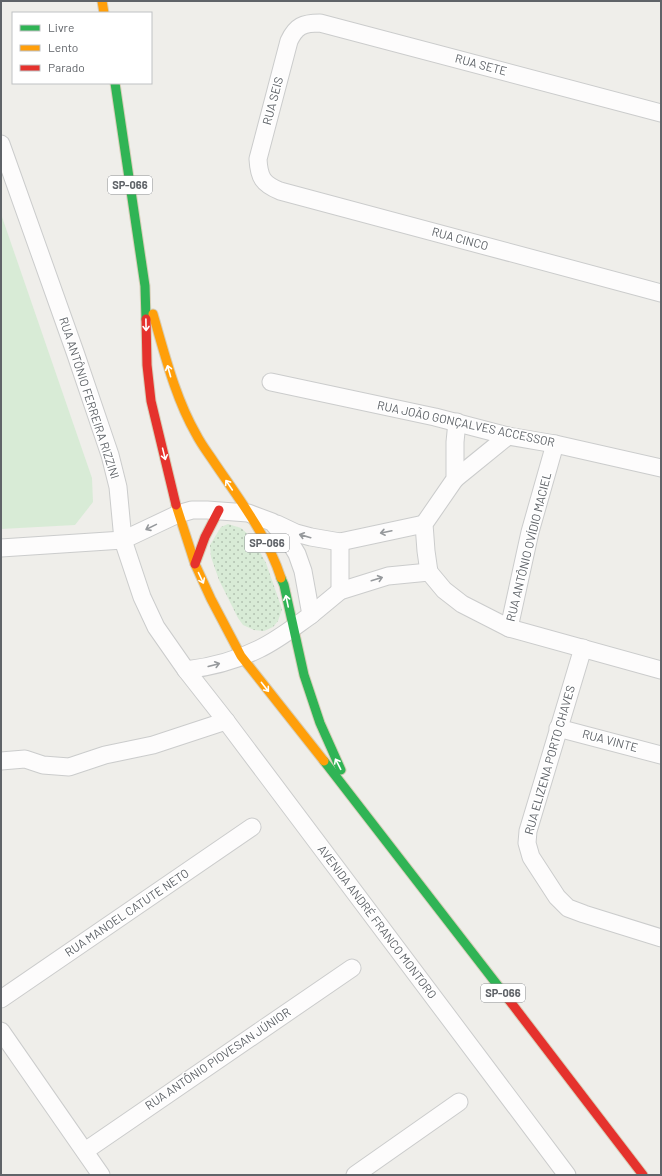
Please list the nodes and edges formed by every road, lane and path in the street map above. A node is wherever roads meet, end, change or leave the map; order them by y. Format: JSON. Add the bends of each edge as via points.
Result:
{"nodes":[{"id":1,"x":102,"y":1,"type":"edge"},
{"id":2,"x":104,"y":12,"type":"edge"},
{"id":3,"x":300,"y":26,"type":"joint"},
{"id":4,"x":115,"y":84,"type":"edge"},
{"id":5,"x":661,"y":113,"type":"edge"},
{"id":6,"x":1,"y":144,"type":"edge"},
{"id":7,"x":262,"y":180,"type":"joint"},
{"id":8,"x":145,"y":286,"type":"junction"},
{"id":9,"x":661,"y":293,"type":"edge"},
{"id":10,"x":271,"y":382,"type":"dead end"},
{"id":11,"x":457,"y":422,"type":"junction"},
{"id":12,"x":508,"y":436,"type":"junction"},
{"id":13,"x":555,"y":444,"type":"junction"},
{"id":14,"x":661,"y":468,"type":"edge"},
{"id":15,"x":455,"y":479,"type":"junction"},
{"id":16,"x":219,"y":510,"type":"junction"},
{"id":17,"x":248,"y":513,"type":"junction"},
{"id":18,"x":178,"y":514,"type":"junction"},
{"id":19,"x":272,"y":522,"type":"junction"},
{"id":20,"x":424,"y":524,"type":"junction"},
{"id":21,"x":123,"y":540,"type":"junction"},
{"id":22,"x":340,"y":542,"type":"junction"},
{"id":23,"x":1,"y":548,"type":"edge"},
{"id":24,"x":195,"y":564,"type":"junction"},
{"id":25,"x":429,"y":572,"type":"junction"},
{"id":26,"x":340,"y":591,"type":"junction"},
{"id":27,"x":311,"y":615,"type":"junction"},
{"id":28,"x":293,"y":628,"type":"junction"},
{"id":29,"x":509,"y":628,"type":"junction"},
{"id":30,"x":583,"y":648,"type":"junction"},
{"id":31,"x":241,"y":656,"type":"junction"},
{"id":32,"x":186,"y":670,"type":"junction"},
{"id":33,"x":661,"y":670,"type":"edge"},
{"id":34,"x":226,"y":721,"type":"junction"},
{"id":35,"x":558,"y":728,"type":"junction"},
{"id":36,"x":661,"y":755,"type":"edge"},
{"id":37,"x":1,"y":761,"type":"edge"},
{"id":38,"x":363,"y":811,"type":"junction"},
{"id":39,"x":252,"y":827,"type":"dead end"},
{"id":40,"x":661,"y":938,"type":"edge"},
{"id":41,"x":352,"y":968,"type":"dead end"},
{"id":42,"x":1,"y":999,"type":"edge"},
{"id":43,"x":1,"y":1031,"type":"edge"},
{"id":44,"x":459,"y":1102,"type":"dead end"},
{"id":45,"x":85,"y":1151,"type":"junction"},
{"id":46,"x":102,"y":1175,"type":"edge"},
{"id":47,"x":355,"y":1175,"type":"edge"},
{"id":48,"x":567,"y":1175,"type":"edge"},
{"id":49,"x":643,"y":1175,"type":"edge"}],
"edges":[{"from":1,"to":2,"type":"main road"},
{"from":3,"to":5,"type":"street","name":"RUA SETE","via":[[320,22]]},
{"from":3,"to":7,"type":"street","name":"RUA SEIS","via":[[288,41],[258,159]]},
{"from":4,"to":8,"type":"main road","number":"SP-066"},
{"from":6,"to":21,"type":"street","name":"RUA ANTÔNIO FERREIRA RIZZINI","via":[[110,455],[118,487]]},
{"from":7,"to":9,"type":"street","name":"RUA CINCO","via":[[280,191]]},
{"from":17,"to":8,"type":"main road","number":"SP-066","one_way":true,"via":[[196,435],[182,407]]},
{"from":8,"to":18,"type":"main road","number":"SP-066","one_way":true,"via":[[147,365],[151,401]]},
{"from":10,"to":11,"type":"street","name":"RUA JOÃO GONÇALVES ACCESSOR"},
{"from":11,"to":12,"type":"street","name":"RUA JOÃO GONÇALVES ACCESSOR"},
{"from":11,"to":15,"type":"street"},
{"from":12,"to":13,"type":"street","name":"RUA JOÃO GONÇALVES ACCESSOR"},
{"from":12,"to":15,"type":"street"},
{"from":13,"to":14,"type":"street","name":"RUA JOÃO GONÇALVES ACCESSOR"},
{"from":13,"to":29,"type":"street","name":"RUA ANTÔNIO OVÍDIO MACIEL","via":[[530,532]]},
{"from":15,"to":20,"type":"street"},
{"from":16,"to":17,"type":"street"},
{"from":16,"to":18,"type":"street","via":[[192,510]]},
{"from":16,"to":24,"type":"main road","via":[[199,549]]},
{"from":17,"to":19,"type":"street"},
{"from":28,"to":17,"type":"main road","number":"SP-066","one_way":true,"via":[[275,558]]},
{"from":18,"to":21,"type":"street","one_way":true},
{"from":18,"to":24,"type":"main road","number":"SP-066"},
{"from":22,"to":19,"type":"street","one_way":true,"via":[[296,533]]},
{"from":19,"to":27,"type":"street","via":[[291,544],[304,571]]},
{"from":20,"to":22,"type":"street","one_way":true},
{"from":20,"to":25,"type":"street"},
{"from":21,"to":23,"type":"street"},
{"from":21,"to":32,"type":"street","name":"RUA ANTÔNIO FERREIRA RIZZINI","via":[[142,597],[156,627]]},
{"from":22,"to":26,"type":"street"},
{"from":24,"to":31,"type":"main road","number":"SP-066","one_way":true},
{"from":26,"to":25,"type":"street","one_way":true,"via":[[388,576]]},
{"from":25,"to":29,"type":"street","via":[[444,590],[462,604]]},
{"from":26,"to":27,"type":"street"},
{"from":27,"to":28,"type":"street"},
{"from":28,"to":31,"type":"street","via":[[259,649]]},
{"from":38,"to":28,"type":"main road","number":"SP-066","one_way":true,"via":[[320,723],[304,675]]},
{"from":29,"to":30,"type":"street"},
{"from":30,"to":33,"type":"street"},
{"from":30,"to":35,"type":"street","name":"RUA ELIZENA PORTO CHAVES"},
{"from":32,"to":31,"type":"street","one_way":true,"via":[[205,668]]},
{"from":31,"to":38,"type":"main road","number":"SP-066","one_way":true},
{"from":32,"to":34,"type":"street","name":"AVENIDA ANDRÉ FRANCO MONTORO"},
{"from":34,"to":37,"type":"street","via":[[153,745],[105,755],[69,767],[43,765],[25,759]]},
{"from":34,"to":48,"type":"street","name":"AVENIDA ANDRÉ FRANCO MONTORO"},
{"from":35,"to":36,"type":"street","name":"RUA VINTE"},
{"from":35,"to":40,"type":"street","name":"RUA ELIZENA PORTO CHAVES","via":[[528,831],[527,843],[531,857],[557,897],[568,908]]},
{"from":38,"to":49,"type":"main road","number":"SP-066"},
{"from":39,"to":42,"type":"street","name":"RUA MANOEL CATUTE NETO"},
{"from":41,"to":45,"type":"street","name":"RUA ANTÔNIO PIOVESAN JÚNIOR"},
{"from":43,"to":45,"type":"street"},
{"from":44,"to":47,"type":"street"},
{"from":45,"to":46,"type":"street"}]}
